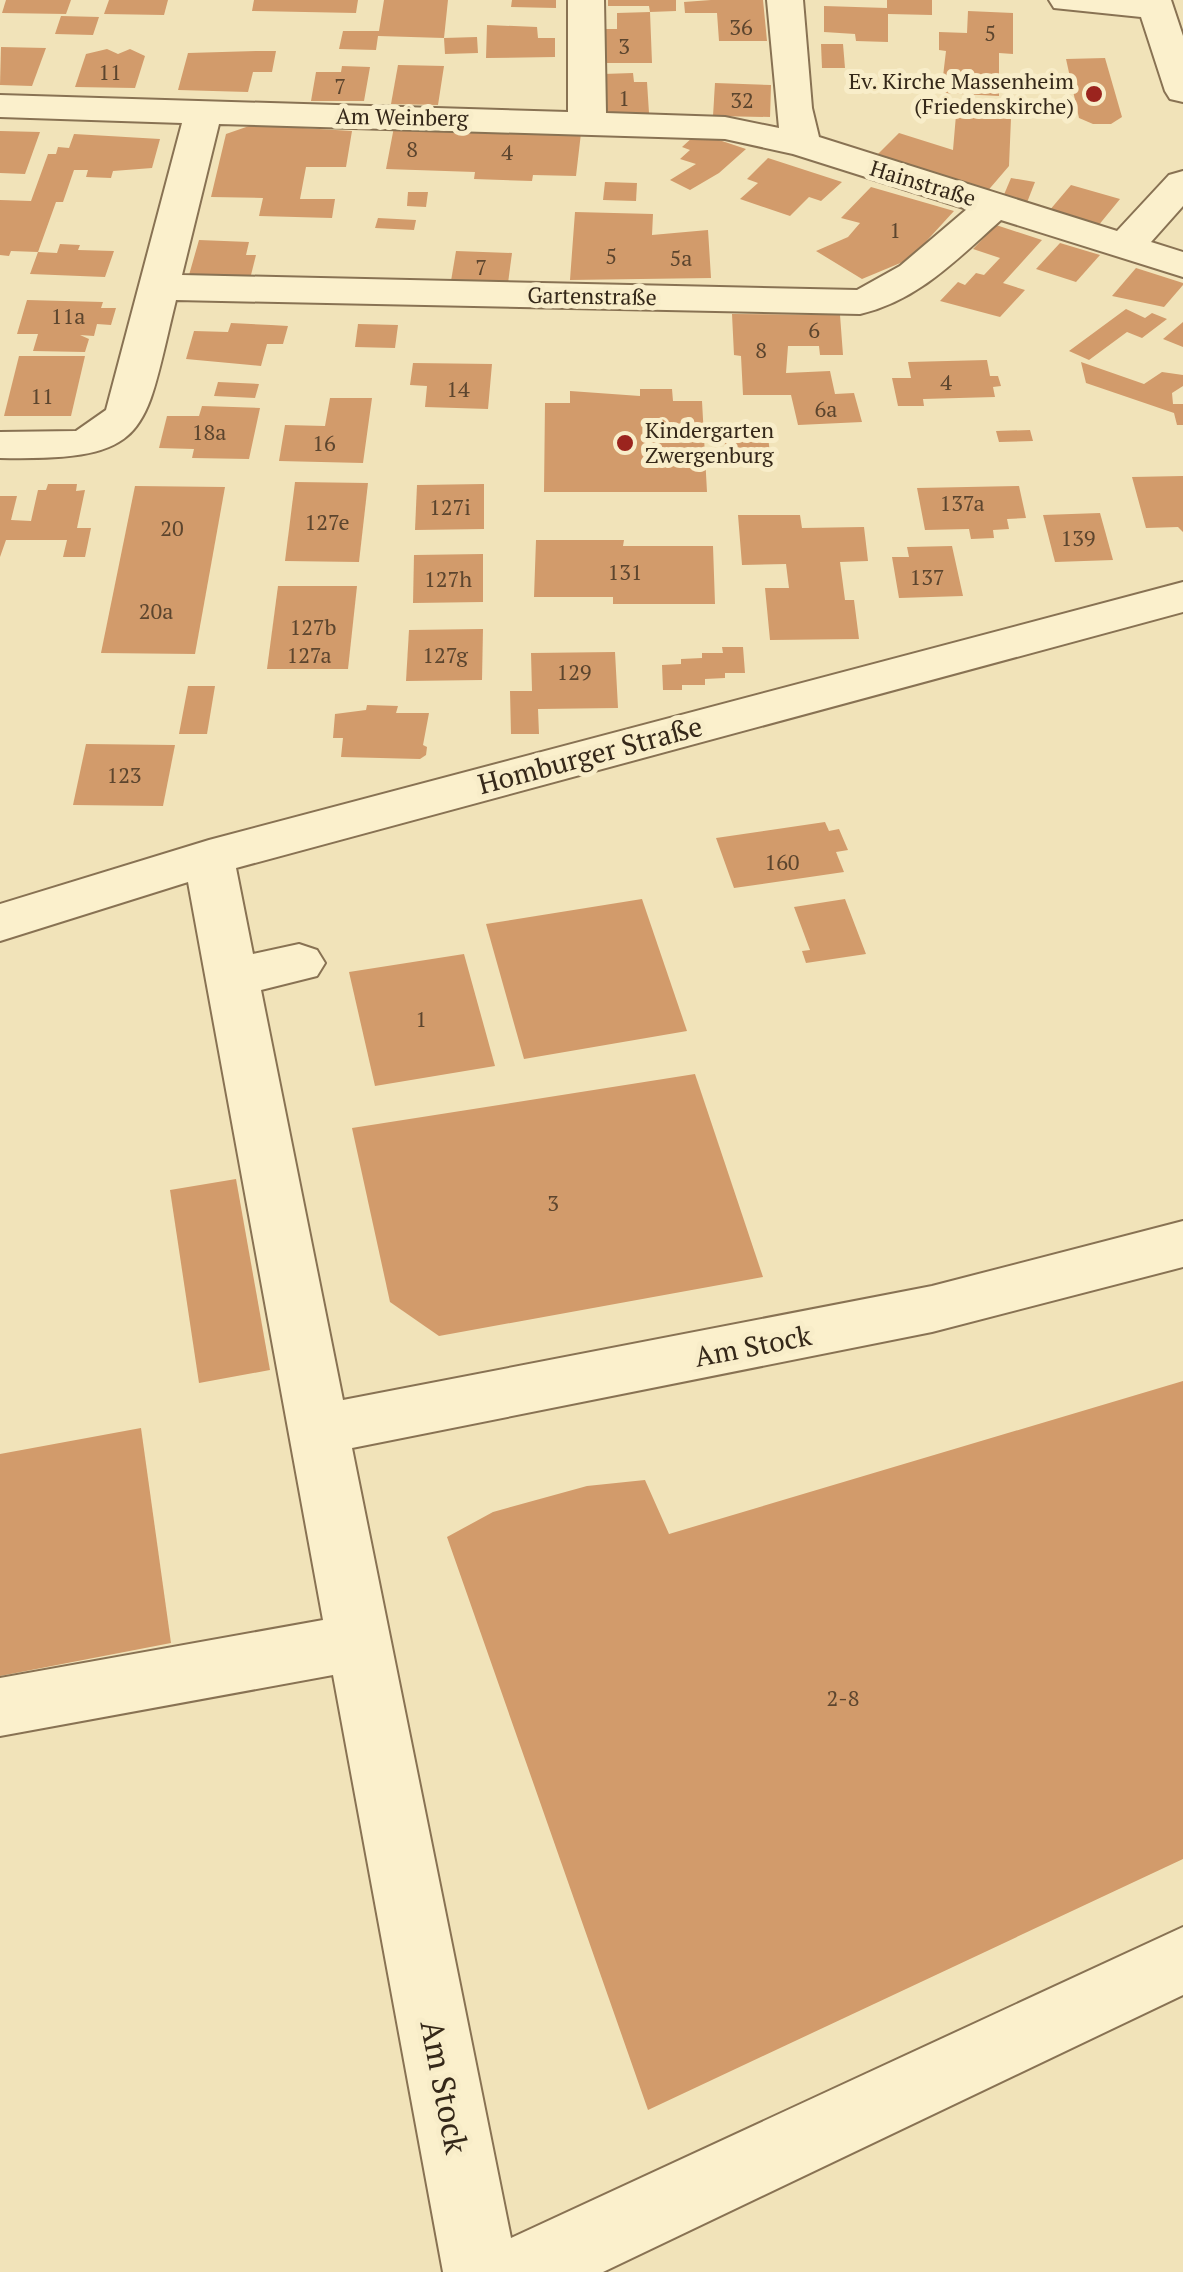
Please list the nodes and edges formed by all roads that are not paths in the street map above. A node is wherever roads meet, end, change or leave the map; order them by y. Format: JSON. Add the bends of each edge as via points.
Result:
{"nodes":[{"id":1,"x":586,"y":0,"type":"edge"},
{"id":2,"x":785,"y":0,"type":"edge"},
{"id":3,"x":1067,"y":0,"type":"edge"},
{"id":4,"x":1153,"y":3,"type":"edge"},
{"id":5,"x":1183,"y":88,"type":"edge"},
{"id":6,"x":0,"y":106,"type":"edge"},
{"id":7,"x":203,"y":112,"type":"junction"},
{"id":8,"x":587,"y":122,"type":"junction"},
{"id":9,"x":802,"y":144,"type":"junction"},
{"id":10,"x":1183,"y":184,"type":"edge"},
{"id":11,"x":994,"y":205,"type":"junction"},
{"id":12,"x":1125,"y":246,"type":"junction"},
{"id":13,"x":1183,"y":265,"type":"edge"},
{"id":14,"x":156,"y":286,"type":"junction"},
{"id":15,"x":0,"y":446,"type":"edge"},
{"id":16,"x":1183,"y":596,"type":"edge"},
{"id":17,"x":209,"y":858,"type":"junction"},
{"id":18,"x":0,"y":924,"type":"edge"},
{"id":19,"x":298,"y":963,"type":"dead end"},
{"id":20,"x":232,"y":978,"type":"junction"},
{"id":21,"x":1183,"y":1244,"type":"edge"},
{"id":22,"x":319,"y":1430,"type":"junction"},
{"id":23,"x":359,"y":1642,"type":"junction"},
{"id":24,"x":0,"y":1707,"type":"edge"},
{"id":25,"x":1183,"y":1960,"type":"edge"},
{"id":26,"x":480,"y":2272,"type":"edge"},
{"id":27,"x":521,"y":2272,"type":"edge"}],
"edges":[{"from":1,"to":8,"type":"street"},
{"from":2,"to":9,"type":"street"},
{"from":3,"to":4,"type":"street"},
{"from":4,"to":5,"type":"street"},
{"from":6,"to":7,"type":"street","name":"Am Weinberg"},
{"from":7,"to":8,"type":"street","name":"Am Weinberg"},
{"from":7,"to":14,"type":"street"},
{"from":8,"to":9,"type":"street","name":"Am Weinberg","via":[[709,126]]},
{"from":9,"to":11,"type":"street","name":"Hainstraße"},
{"from":10,"to":12,"type":"street"},
{"from":11,"to":12,"type":"street","name":"Hainstraße"},
{"from":11,"to":14,"type":"street","name":"Gartenstraße","via":[[930,262],[885,294],[860,302]]},
{"from":12,"to":13,"type":"street","name":"Hainstraße"},
{"from":14,"to":15,"type":"street","via":[[127,412],[117,428],[74,446]]},
{"from":16,"to":17,"type":"street","name":"Homburger Straße"},
{"from":17,"to":18,"type":"street","name":"Homburger Straße"},
{"from":17,"to":20,"type":"street","name":"Am Stock"},
{"from":19,"to":20,"type":"street"},
{"from":20,"to":22,"type":"street","name":"Am Stock"},
{"from":21,"to":22,"type":"street","name":"Am Stock","via":[[914,1313]]},
{"from":22,"to":23,"type":"street","name":"Am Stock"},
{"from":23,"to":24,"type":"street"},
{"from":23,"to":26,"type":"street","name":"Am Stock"},
{"from":25,"to":27,"type":"street"}]}
